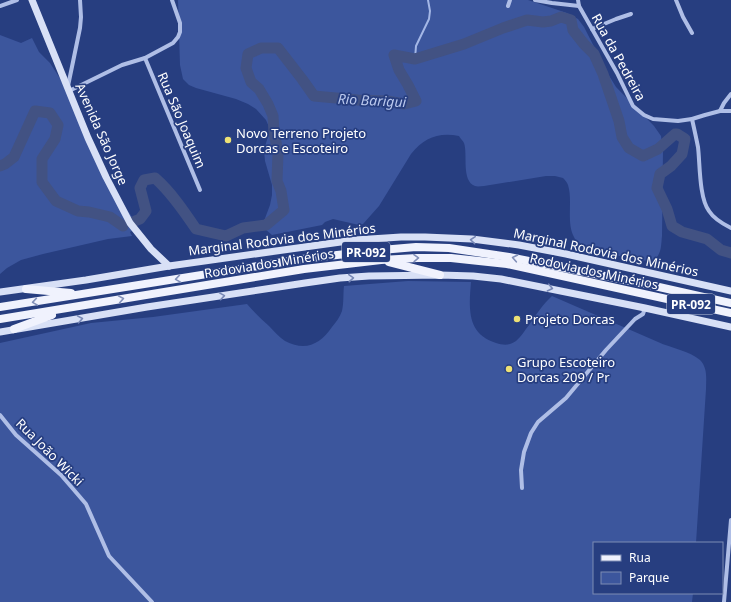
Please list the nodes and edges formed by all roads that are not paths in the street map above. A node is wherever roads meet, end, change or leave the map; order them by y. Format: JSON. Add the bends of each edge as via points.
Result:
{"nodes":[{"id":1,"x":17,"y":0,"type":"edge"},
{"id":2,"x":32,"y":0,"type":"edge"},
{"id":3,"x":80,"y":0,"type":"edge"},
{"id":4,"x":172,"y":0,"type":"edge"},
{"id":5,"x":510,"y":0,"type":"edge"},
{"id":6,"x":535,"y":0,"type":"edge"},
{"id":7,"x":578,"y":0,"type":"edge"},
{"id":8,"x":676,"y":0,"type":"edge"},
{"id":9,"x":0,"y":6,"type":"edge"},
{"id":10,"x":508,"y":6,"type":"dead end"},
{"id":11,"x":579,"y":6,"type":"junction"},
{"id":12,"x":631,"y":14,"type":"dead end"},
{"id":13,"x":592,"y":29,"type":"junction"},
{"id":14,"x":692,"y":33,"type":"dead end"},
{"id":15,"x":145,"y":58,"type":"junction"},
{"id":16,"x":68,"y":89,"type":"junction"},
{"id":17,"x":731,"y":94,"type":"edge"},
{"id":18,"x":720,"y":111,"type":"junction"},
{"id":19,"x":731,"y":111,"type":"edge"},
{"id":20,"x":692,"y":119,"type":"junction"},
{"id":21,"x":200,"y":190,"type":"dead end"},
{"id":22,"x":731,"y":228,"type":"edge"},
{"id":23,"x":381,"y":260,"type":"junction"},
{"id":24,"x":169,"y":266,"type":"junction"},
{"id":25,"x":440,"y":274,"type":"junction"},
{"id":26,"x":26,"y":289,"type":"junction"},
{"id":27,"x":731,"y":291,"type":"edge"},
{"id":28,"x":0,"y":292,"type":"edge"},
{"id":29,"x":84,"y":294,"type":"junction"},
{"id":30,"x":731,"y":303,"type":"edge"},
{"id":31,"x":0,"y":308,"type":"edge"},
{"id":32,"x":69,"y":308,"type":"junction"},
{"id":33,"x":645,"y":308,"type":"junction"},
{"id":34,"x":731,"y":313,"type":"edge"},
{"id":35,"x":0,"y":319,"type":"edge"},
{"id":36,"x":731,"y":327,"type":"edge"},
{"id":37,"x":14,"y":329,"type":"junction"},
{"id":38,"x":0,"y":332,"type":"edge"},
{"id":39,"x":0,"y":416,"type":"edge"},
{"id":40,"x":522,"y":488,"type":"dead end"},
{"id":41,"x":731,"y":520,"type":"edge"},
{"id":42,"x":729,"y":558,"type":"edge"},
{"id":43,"x":152,"y":602,"type":"edge"},
{"id":44,"x":724,"y":602,"type":"edge"}],
"edges":[{"from":1,"to":9,"type":"street"},
{"from":2,"to":16,"type":"main road","name":"Avenida São Jorge"},
{"from":3,"to":16,"type":"street","via":[[80,28]]},
{"from":4,"to":15,"type":"street","via":[[180,23],[178,37],[173,43]]},
{"from":5,"to":10,"type":"street"},
{"from":6,"to":11,"type":"street"},
{"from":7,"to":11,"type":"street"},
{"from":8,"to":14,"type":"street"},
{"from":11,"to":13,"type":"street","name":"Rua da Pedreira"},
{"from":12,"to":13,"type":"street"},
{"from":13,"to":20,"type":"street","name":"Rua da Pedreira","via":[[633,106],[653,119]]},
{"from":15,"to":16,"type":"street","via":[[122,65]]},
{"from":15,"to":21,"type":"street","name":"Rua São Joaquim"},
{"from":16,"to":24,"type":"main road","name":"Avenida São Jorge","via":[[106,178],[130,223]]},
{"from":17,"to":18,"type":"street"},
{"from":18,"to":19,"type":"street","name":"Rua da Pedreira"},
{"from":18,"to":20,"type":"street","name":"Rua da Pedreira"},
{"from":20,"to":22,"type":"street","via":[[706,206],[712,215]]},
{"from":23,"to":25,"type":"main road"},
{"from":32,"to":23,"type":"main road","name":"Rodovia dos Minérios","number":"PR-092","one_way":true,"via":[[304,269]]},
{"from":23,"to":34,"type":"main road","name":"Rodovia dos Minérios","number":"PR-092","one_way":true,"via":[[451,258],[506,264]]},
{"from":24,"to":26,"type":"main road","name":"Marginal Rodovia dos Minérios"},
{"from":27,"to":24,"type":"main road","name":"Marginal Rodovia dos Minérios","one_way":true,"via":[[543,249],[448,238],[401,237],[355,240]]},
{"from":25,"to":33,"type":"main road","one_way":true,"via":[[501,278]]},
{"from":37,"to":25,"type":"main road","one_way":true,"via":[[326,280]]},
{"from":26,"to":28,"type":"main road","name":"Marginal Rodovia dos Minérios"},
{"from":26,"to":29,"type":"main road"},
{"from":30,"to":29,"type":"main road","name":"Rodovia dos Minérios","number":"PR-092","one_way":true,"via":[[510,256],[449,248],[416,247],[302,259]]},
{"from":29,"to":31,"type":"main road","name":"Rodovia dos Minérios","number":"PR-092","one_way":true},
{"from":32,"to":35,"type":"main road","name":"Rodovia dos Minérios","number":"PR-092"},
{"from":32,"to":37,"type":"main road"},
{"from":33,"to":36,"type":"main road"},
{"from":33,"to":40,"type":"street","via":[[643,314],[606,350],[566,398],[538,422],[524,452]]},
{"from":37,"to":38,"type":"main road"},
{"from":39,"to":43,"type":"street","name":"Rua João Wicki","via":[[61,475],[86,504],[109,556]]},
{"from":41,"to":42,"type":"street"},
{"from":42,"to":44,"type":"street"}]}
